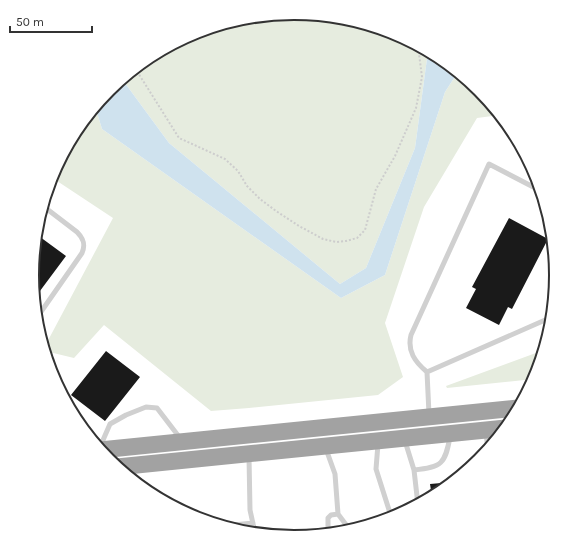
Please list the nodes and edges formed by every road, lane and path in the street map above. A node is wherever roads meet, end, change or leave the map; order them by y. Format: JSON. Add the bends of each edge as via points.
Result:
{"nodes":[{"id":1,"x":419,"y":52,"type":"edge"},
{"id":2,"x":138,"y":73,"type":"edge"},
{"id":3,"x":533,"y":186,"type":"edge"},
{"id":4,"x":48,"y":210,"type":"edge"},
{"id":5,"x":42,"y":311,"type":"edge"},
{"id":6,"x":545,"y":320,"type":"edge"},
{"id":7,"x":427,"y":372,"type":"junction"},
{"id":8,"x":511,"y":409,"type":"edge"},
{"id":9,"x":429,"y":417,"type":"junction"},
{"id":10,"x":497,"y":429,"type":"edge"},
{"id":11,"x":486,"y":430,"type":"junction"},
{"id":12,"x":451,"y":433,"type":"junction"},
{"id":13,"x":404,"y":438,"type":"junction"},
{"id":14,"x":379,"y":441,"type":"junction"},
{"id":15,"x":183,"y":442,"type":"junction"},
{"id":16,"x":487,"y":442,"type":"edge"},
{"id":17,"x":102,"y":443,"type":"edge"},
{"id":18,"x":325,"y":446,"type":"junction"},
{"id":19,"x":107,"y":448,"type":"edge"},
{"id":20,"x":249,"y":454,"type":"junction"},
{"id":21,"x":125,"y":466,"type":"edge"},
{"id":22,"x":414,"y":470,"type":"junction"},
{"id":23,"x":417,"y":498,"type":"edge"},
{"id":24,"x":390,"y":512,"type":"edge"},
{"id":25,"x":338,"y":514,"type":"junction"},
{"id":26,"x":253,"y":523,"type":"junction"},
{"id":27,"x":241,"y":524,"type":"edge"},
{"id":28,"x":346,"y":525,"type":"edge"},
{"id":29,"x":254,"y":527,"type":"edge"},
{"id":30,"x":328,"y":528,"type":"edge"}],
"edges":[{"from":1,"to":2,"type":"path","via":[[422,77],[416,108],[395,156],[376,189],[365,230],[357,238],[336,242],[323,239],[276,211],[247,186],[238,171],[225,159],[179,138]]},
{"from":3,"to":7,"type":"lane","via":[[489,164],[411,335],[411,352],[416,363]]},
{"from":4,"to":5,"type":"lane","via":[[77,232],[84,244],[82,253]]},
{"from":6,"to":7,"type":"lane"},
{"from":7,"to":9,"type":"lane"},
{"from":8,"to":9,"type":"highway"},
{"from":9,"to":15,"type":"highway"},
{"from":10,"to":11,"type":"highway"},
{"from":11,"to":12,"type":"highway"},
{"from":11,"to":16,"type":"lane"},
{"from":12,"to":13,"type":"highway"},
{"from":12,"to":22,"type":"lane","via":[[443,461],[428,469]]},
{"from":13,"to":14,"type":"highway"},
{"from":13,"to":22,"type":"lane"},
{"from":14,"to":18,"type":"highway"},
{"from":14,"to":24,"type":"lane","via":[[376,469]]},
{"from":15,"to":17,"type":"lane","via":[[157,408],[146,407],[126,414],[110,424]]},
{"from":15,"to":19,"type":"highway"},
{"from":18,"to":20,"type":"highway"},
{"from":18,"to":25,"type":"lane","via":[[335,474]]},
{"from":20,"to":21,"type":"highway"},
{"from":20,"to":26,"type":"lane","via":[[250,510]]},
{"from":22,"to":23,"type":"lane"},
{"from":25,"to":28,"type":"lane"},
{"from":25,"to":30,"type":"lane","via":[[328,518]]},
{"from":26,"to":27,"type":"lane"},
{"from":26,"to":29,"type":"lane"}]}
